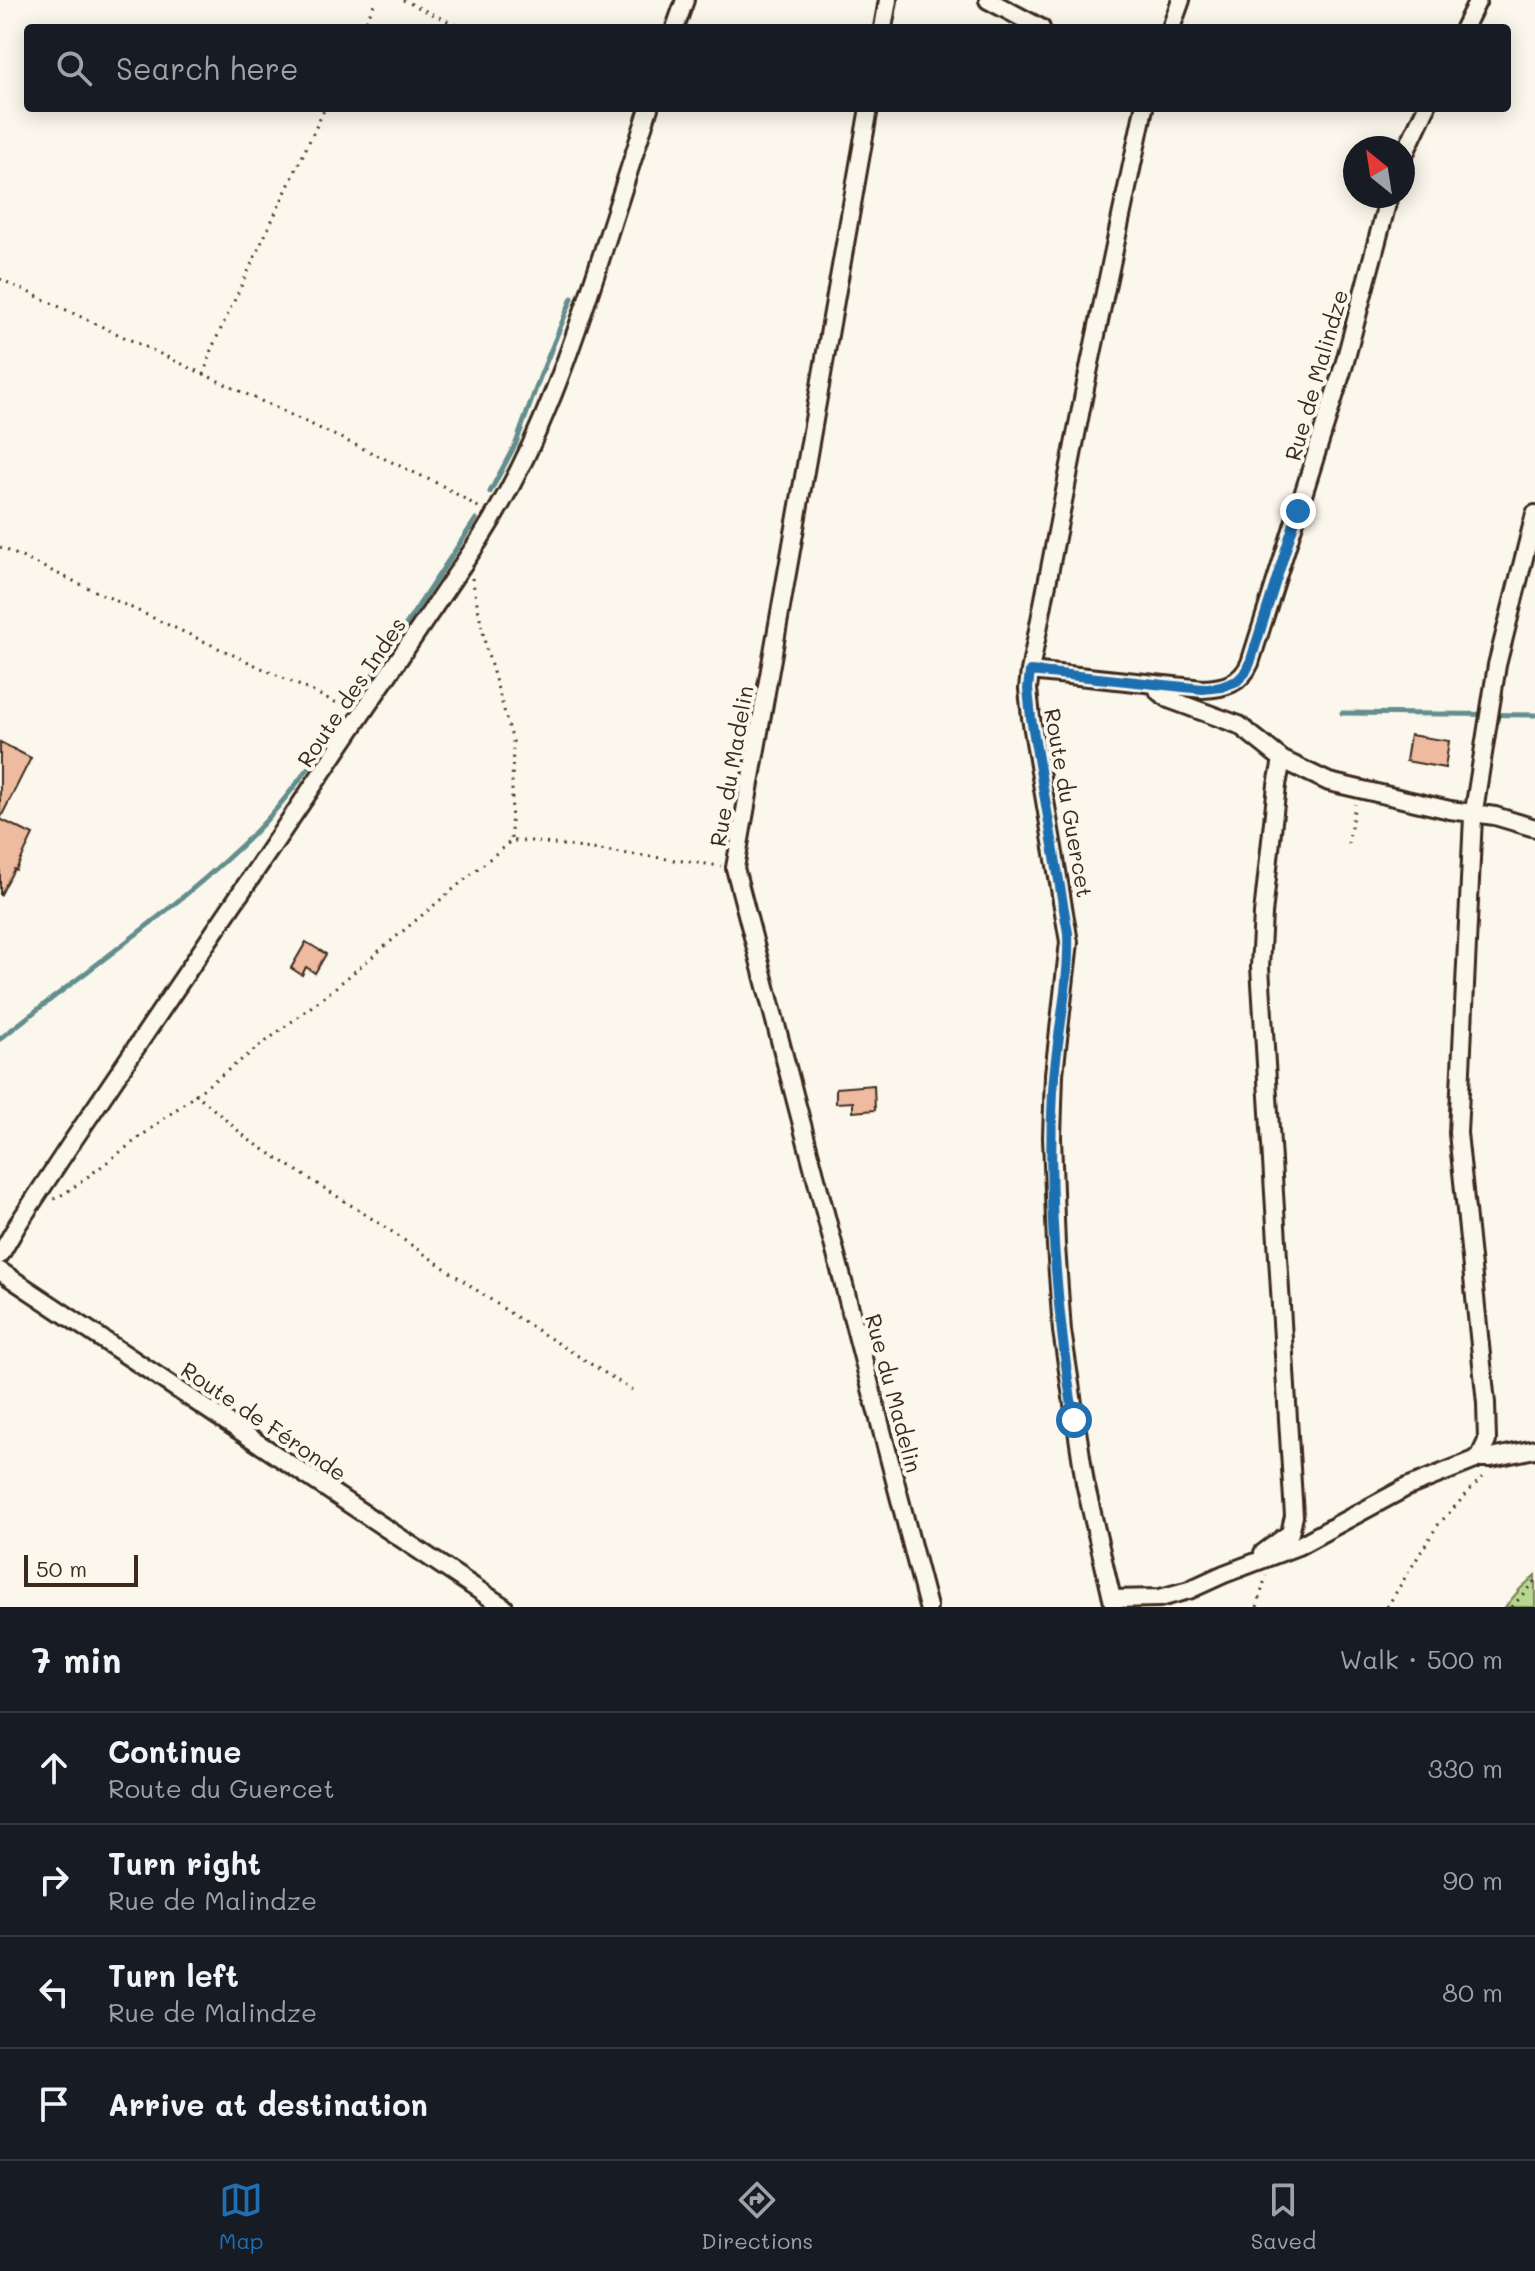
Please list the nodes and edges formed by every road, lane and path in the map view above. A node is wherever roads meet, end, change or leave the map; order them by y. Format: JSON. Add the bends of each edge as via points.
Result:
{"nodes":[{"id":1,"x":376,"y":0,"type":"edge"},
{"id":2,"x":403,"y":0,"type":"edge"},
{"id":3,"x":685,"y":0,"type":"edge"},
{"id":4,"x":888,"y":0,"type":"edge"},
{"id":5,"x":988,"y":0,"type":"edge"},
{"id":6,"x":1181,"y":0,"type":"edge"},
{"id":7,"x":1478,"y":0,"type":"edge"},
{"id":8,"x":365,"y":24,"type":"edge"},
{"id":9,"x":454,"y":24,"type":"edge"},
{"id":10,"x":676,"y":24,"type":"edge"},
{"id":11,"x":884,"y":24,"type":"edge"},
{"id":12,"x":1033,"y":24,"type":"edge"},
{"id":13,"x":1172,"y":24,"type":"edge"},
{"id":14,"x":1466,"y":24,"type":"edge"},
{"id":15,"x":323,"y":112,"type":"edge"},
{"id":16,"x":648,"y":112,"type":"edge"},
{"id":17,"x":868,"y":112,"type":"edge"},
{"id":18,"x":1143,"y":112,"type":"edge"},
{"id":19,"x":1424,"y":112,"type":"edge"},
{"id":20,"x":1413,"y":136,"type":"edge"},
{"id":21,"x":1386,"y":208,"type":"edge"},
{"id":22,"x":0,"y":279,"type":"edge"},
{"id":23,"x":204,"y":375,"type":"junction"},
{"id":24,"x":1535,"y":514,"type":"edge"},
{"id":25,"x":495,"y":516,"type":"junction"},
{"id":26,"x":0,"y":547,"type":"edge"},
{"id":27,"x":462,"y":566,"type":"junction"},
{"id":28,"x":1030,"y":671,"type":"junction"},
{"id":29,"x":1156,"y":685,"type":"junction"},
{"id":30,"x":362,"y":715,"type":"junction"},
{"id":31,"x":1282,"y":760,"type":"junction"},
{"id":32,"x":1358,"y":789,"type":"junction"},
{"id":33,"x":1473,"y":813,"type":"junction"},
{"id":34,"x":1535,"y":828,"type":"edge"},
{"id":35,"x":511,"y":841,"type":"junction"},
{"id":36,"x":1348,"y":844,"type":"dead end"},
{"id":37,"x":735,"y":868,"type":"junction"},
{"id":38,"x":195,"y":1093,"type":"junction"},
{"id":39,"x":31,"y":1204,"type":"junction"},
{"id":40,"x":0,"y":1255,"type":"edge"},
{"id":41,"x":0,"y":1271,"type":"edge"},
{"id":42,"x":632,"y":1390,"type":"dead end"},
{"id":43,"x":1535,"y":1449,"type":"edge"},
{"id":44,"x":1499,"y":1456,"type":"junction"},
{"id":45,"x":1477,"y":1458,"type":"junction"},
{"id":46,"x":1264,"y":1560,"type":"junction"},
{"id":47,"x":1535,"y":1580,"type":"edge"},
{"id":48,"x":1113,"y":1603,"type":"edge"},
{"id":49,"x":504,"y":1607,"type":"edge"},
{"id":50,"x":928,"y":1607,"type":"edge"},
{"id":51,"x":1257,"y":1607,"type":"edge"},
{"id":52,"x":1387,"y":1607,"type":"edge"},
{"id":53,"x":1512,"y":1607,"type":"edge"}],
"edges":[{"from":1,"to":8,"type":"path"},
{"from":2,"to":9,"type":"path"},
{"from":3,"to":10,"type":"street"},
{"from":4,"to":11,"type":"street"},
{"from":5,"to":12,"type":"street"},
{"from":6,"to":13,"type":"street"},
{"from":7,"to":14,"type":"street"},
{"from":15,"to":23,"type":"path"},
{"from":16,"to":25,"type":"street","name":"Route des Indes","via":[[559,380],[533,445]]},
{"from":17,"to":37,"type":"street","name":"Rue du Madelin"},
{"from":18,"to":28,"type":"street","name":"Route du Guercet"},
{"from":19,"to":20,"type":"street"},
{"from":21,"to":29,"type":"street","name":"Rue de Malindze","via":[[1344,365],[1248,668],[1237,681],[1221,687]]},
{"from":22,"to":23,"type":"path"},
{"from":23,"to":25,"type":"path","via":[[443,486]]},
{"from":24,"to":33,"type":"street","via":[[1505,634]]},
{"from":25,"to":27,"type":"street","name":"Route des Indes"},
{"from":26,"to":30,"type":"path"},
{"from":27,"to":30,"type":"street","name":"Route des Indes"},
{"from":27,"to":35,"type":"path","via":[[473,582],[513,741]]},
{"from":28,"to":29,"type":"street","name":"Rue de Malindze"},
{"from":28,"to":48,"type":"street","name":"Route du Guercet","via":[[1031,718],[1068,933],[1053,1094],[1062,1331],[1085,1483]]},
{"from":29,"to":31,"type":"street","via":[[1178,703],[1239,725]]},
{"from":30,"to":39,"type":"street","name":"Route des Indes"},
{"from":31,"to":32,"type":"street"},
{"from":31,"to":46,"type":"street","via":[[1260,967],[1294,1516],[1290,1533],[1262,1554]]},
{"from":32,"to":33,"type":"street"},
{"from":32,"to":36,"type":"path"},
{"from":33,"to":34,"type":"street"},
{"from":33,"to":45,"type":"street","via":[[1458,1133],[1486,1403],[1487,1441]]},
{"from":35,"to":37,"type":"path"},
{"from":35,"to":38,"type":"path","via":[[324,997]]},
{"from":37,"to":50,"type":"street","name":"Rue du Madelin"},
{"from":38,"to":39,"type":"path","via":[[67,1192]]},
{"from":38,"to":42,"type":"path","via":[[249,1140]]},
{"from":39,"to":40,"type":"street","name":"Route des Indes"},
{"from":41,"to":49,"type":"street","name":"Route de Féronde"},
{"from":43,"to":44,"type":"street"},
{"from":44,"to":45,"type":"street"},
{"from":44,"to":52,"type":"path","via":[[1437,1526]]},
{"from":45,"to":46,"type":"street","via":[[1407,1487]]},
{"from":46,"to":48,"type":"street","via":[[1170,1597]]},
{"from":46,"to":51,"type":"path","via":[[1270,1562]]},
{"from":47,"to":53,"type":"path"}]}
